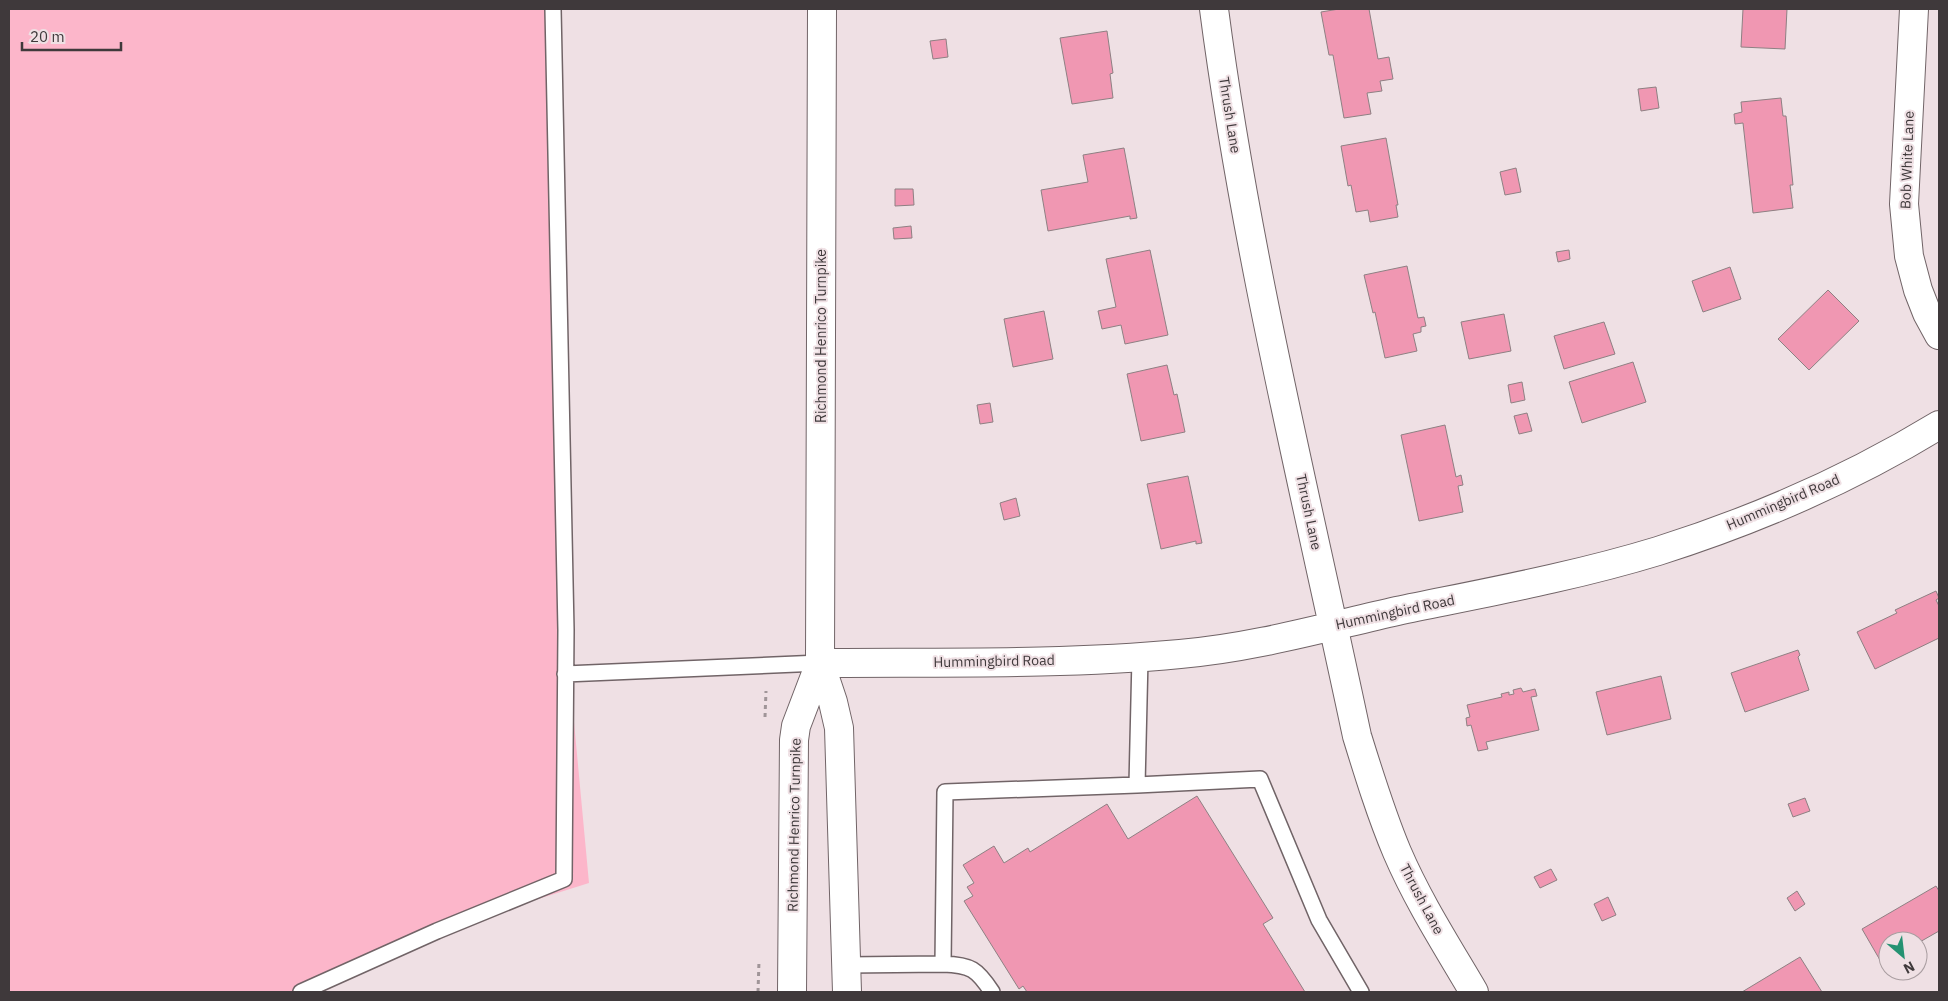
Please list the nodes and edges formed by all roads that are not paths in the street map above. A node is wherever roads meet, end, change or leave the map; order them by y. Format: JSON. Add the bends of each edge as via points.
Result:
{"nodes":[{"id":1,"x":553,"y":9,"type":"edge"},
{"id":2,"x":822,"y":9,"type":"edge"},
{"id":3,"x":1214,"y":9,"type":"edge"},
{"id":4,"x":1914,"y":9,"type":"edge"},
{"id":5,"x":1939,"y":335,"type":"edge"},
{"id":6,"x":1939,"y":424,"type":"edge"},
{"id":7,"x":1334,"y":625,"type":"junction"},
{"id":8,"x":1140,"y":658,"type":"junction"},
{"id":9,"x":820,"y":663,"type":"junction"},
{"id":10,"x":565,"y":674,"type":"junction"},
{"id":11,"x":1137,"y":785,"type":"junction"},
{"id":12,"x":943,"y":964,"type":"junction"},
{"id":13,"x":846,"y":965,"type":"junction"},
{"id":14,"x":301,"y":992,"type":"edge"},
{"id":15,"x":792,"y":992,"type":"edge"},
{"id":16,"x":847,"y":992,"type":"edge"},
{"id":17,"x":992,"y":992,"type":"edge"},
{"id":18,"x":1360,"y":992,"type":"edge"},
{"id":19,"x":1474,"y":992,"type":"edge"}],
"edges":[{"from":1,"to":10,"type":"lane"},
{"from":2,"to":9,"type":"street","name":"Richmond Henrico Turnpike"},
{"from":3,"to":7,"type":"street","name":"Thrush Lane","via":[[1224,87],[1255,261]]},
{"from":4,"to":5,"type":"street","name":"Bob White Lane","via":[[1904,204],[1911,264],[1927,313]]},
{"from":6,"to":7,"type":"street","name":"Hummingbird Road","via":[[1862,468],[1762,514],[1658,551],[1580,572]]},
{"from":7,"to":8,"type":"street","name":"Hummingbird Road","via":[[1250,644]]},
{"from":7,"to":19,"type":"street","name":"Thrush Lane","via":[[1357,736],[1397,852],[1425,909]]},
{"from":8,"to":9,"type":"street","name":"Hummingbird Road"},
{"from":8,"to":11,"type":"lane"},
{"from":9,"to":10,"type":"lane"},
{"from":9,"to":13,"type":"street","name":"Richmond Henrico Turnpike","via":[[839,728]]},
{"from":9,"to":15,"type":"street","name":"Richmond Henrico Turnpike","via":[[796,726],[794,740]]},
{"from":10,"to":14,"type":"lane","via":[[564,879]]},
{"from":11,"to":12,"type":"lane","via":[[945,792]]},
{"from":11,"to":18,"type":"lane","via":[[1260,779],[1319,920]]},
{"from":12,"to":13,"type":"lane"},
{"from":12,"to":17,"type":"lane","via":[[973,969]]},
{"from":13,"to":16,"type":"street","name":"Richmond Henrico Turnpike"}]}
